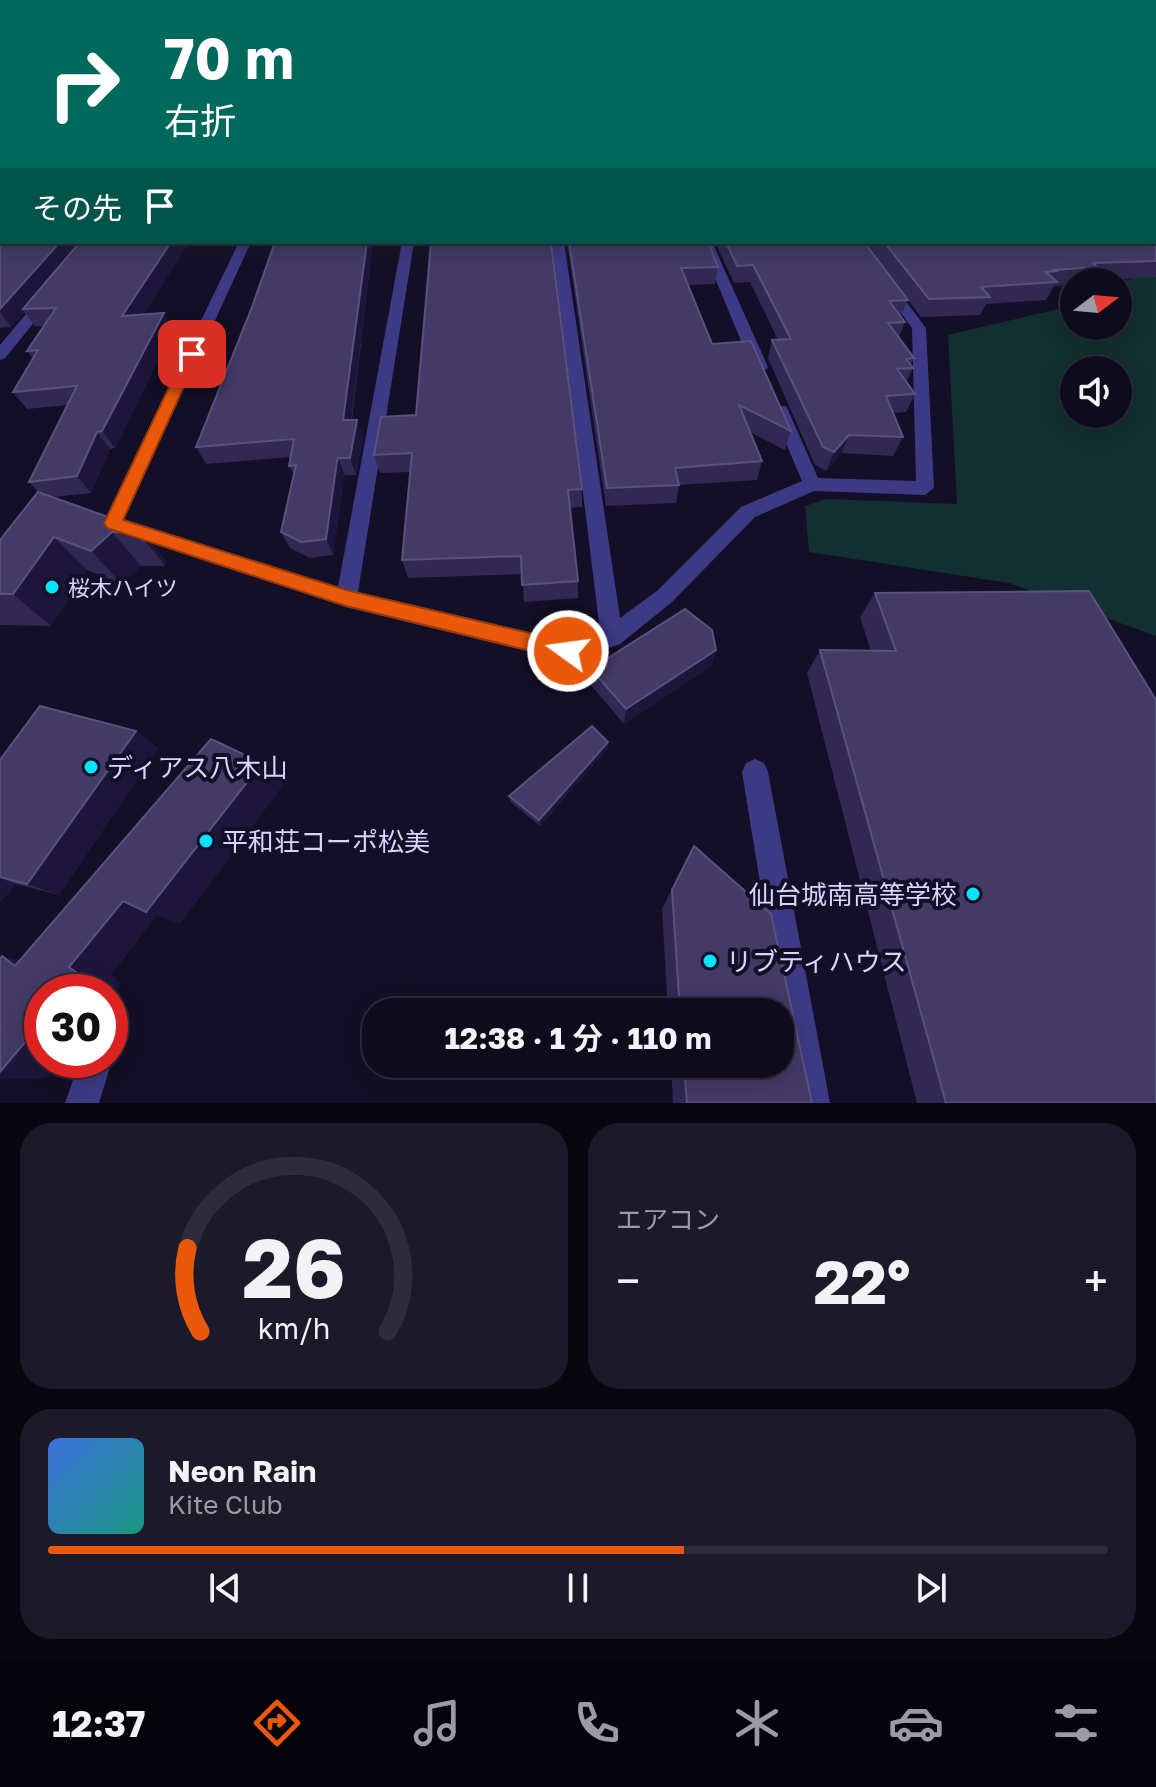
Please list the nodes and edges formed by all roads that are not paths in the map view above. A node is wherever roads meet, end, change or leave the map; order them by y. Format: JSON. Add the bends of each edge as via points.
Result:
{"nodes":[{"id":1,"x":244,"y":244,"type":"edge"},
{"id":2,"x":408,"y":244,"type":"edge"},
{"id":3,"x":558,"y":244,"type":"edge"},
{"id":4,"x":707,"y":244,"type":"edge"},
{"id":5,"x":856,"y":244,"type":"edge"},
{"id":6,"x":60,"y":282,"type":"edge"},
{"id":7,"x":0,"y":355,"type":"edge"},
{"id":8,"x":812,"y":484,"type":"junction"},
{"id":9,"x":346,"y":598,"type":"junction"},
{"id":10,"x":612,"y":637,"type":"junction"},
{"id":11,"x":755,"y":772,"type":"dead end"},
{"id":12,"x":90,"y":1078,"type":"edge"},
{"id":13,"x":82,"y":1103,"type":"edge"},
{"id":14,"x":813,"y":1103,"type":"edge"}],
"edges":[{"from":1,"to":9,"type":"street","via":[[113,523]]},
{"from":2,"to":9,"type":"street"},
{"from":3,"to":10,"type":"street"},
{"from":4,"to":8,"type":"street"},
{"from":5,"to":8,"type":"street","via":[[919,328],[925,488]]},
{"from":6,"to":7,"type":"street"},
{"from":8,"to":10,"type":"street","via":[[748,512],[665,596]]},
{"from":9,"to":10,"type":"street","via":[[568,651]]},
{"from":11,"to":14,"type":"street"},
{"from":12,"to":13,"type":"street"}]}
